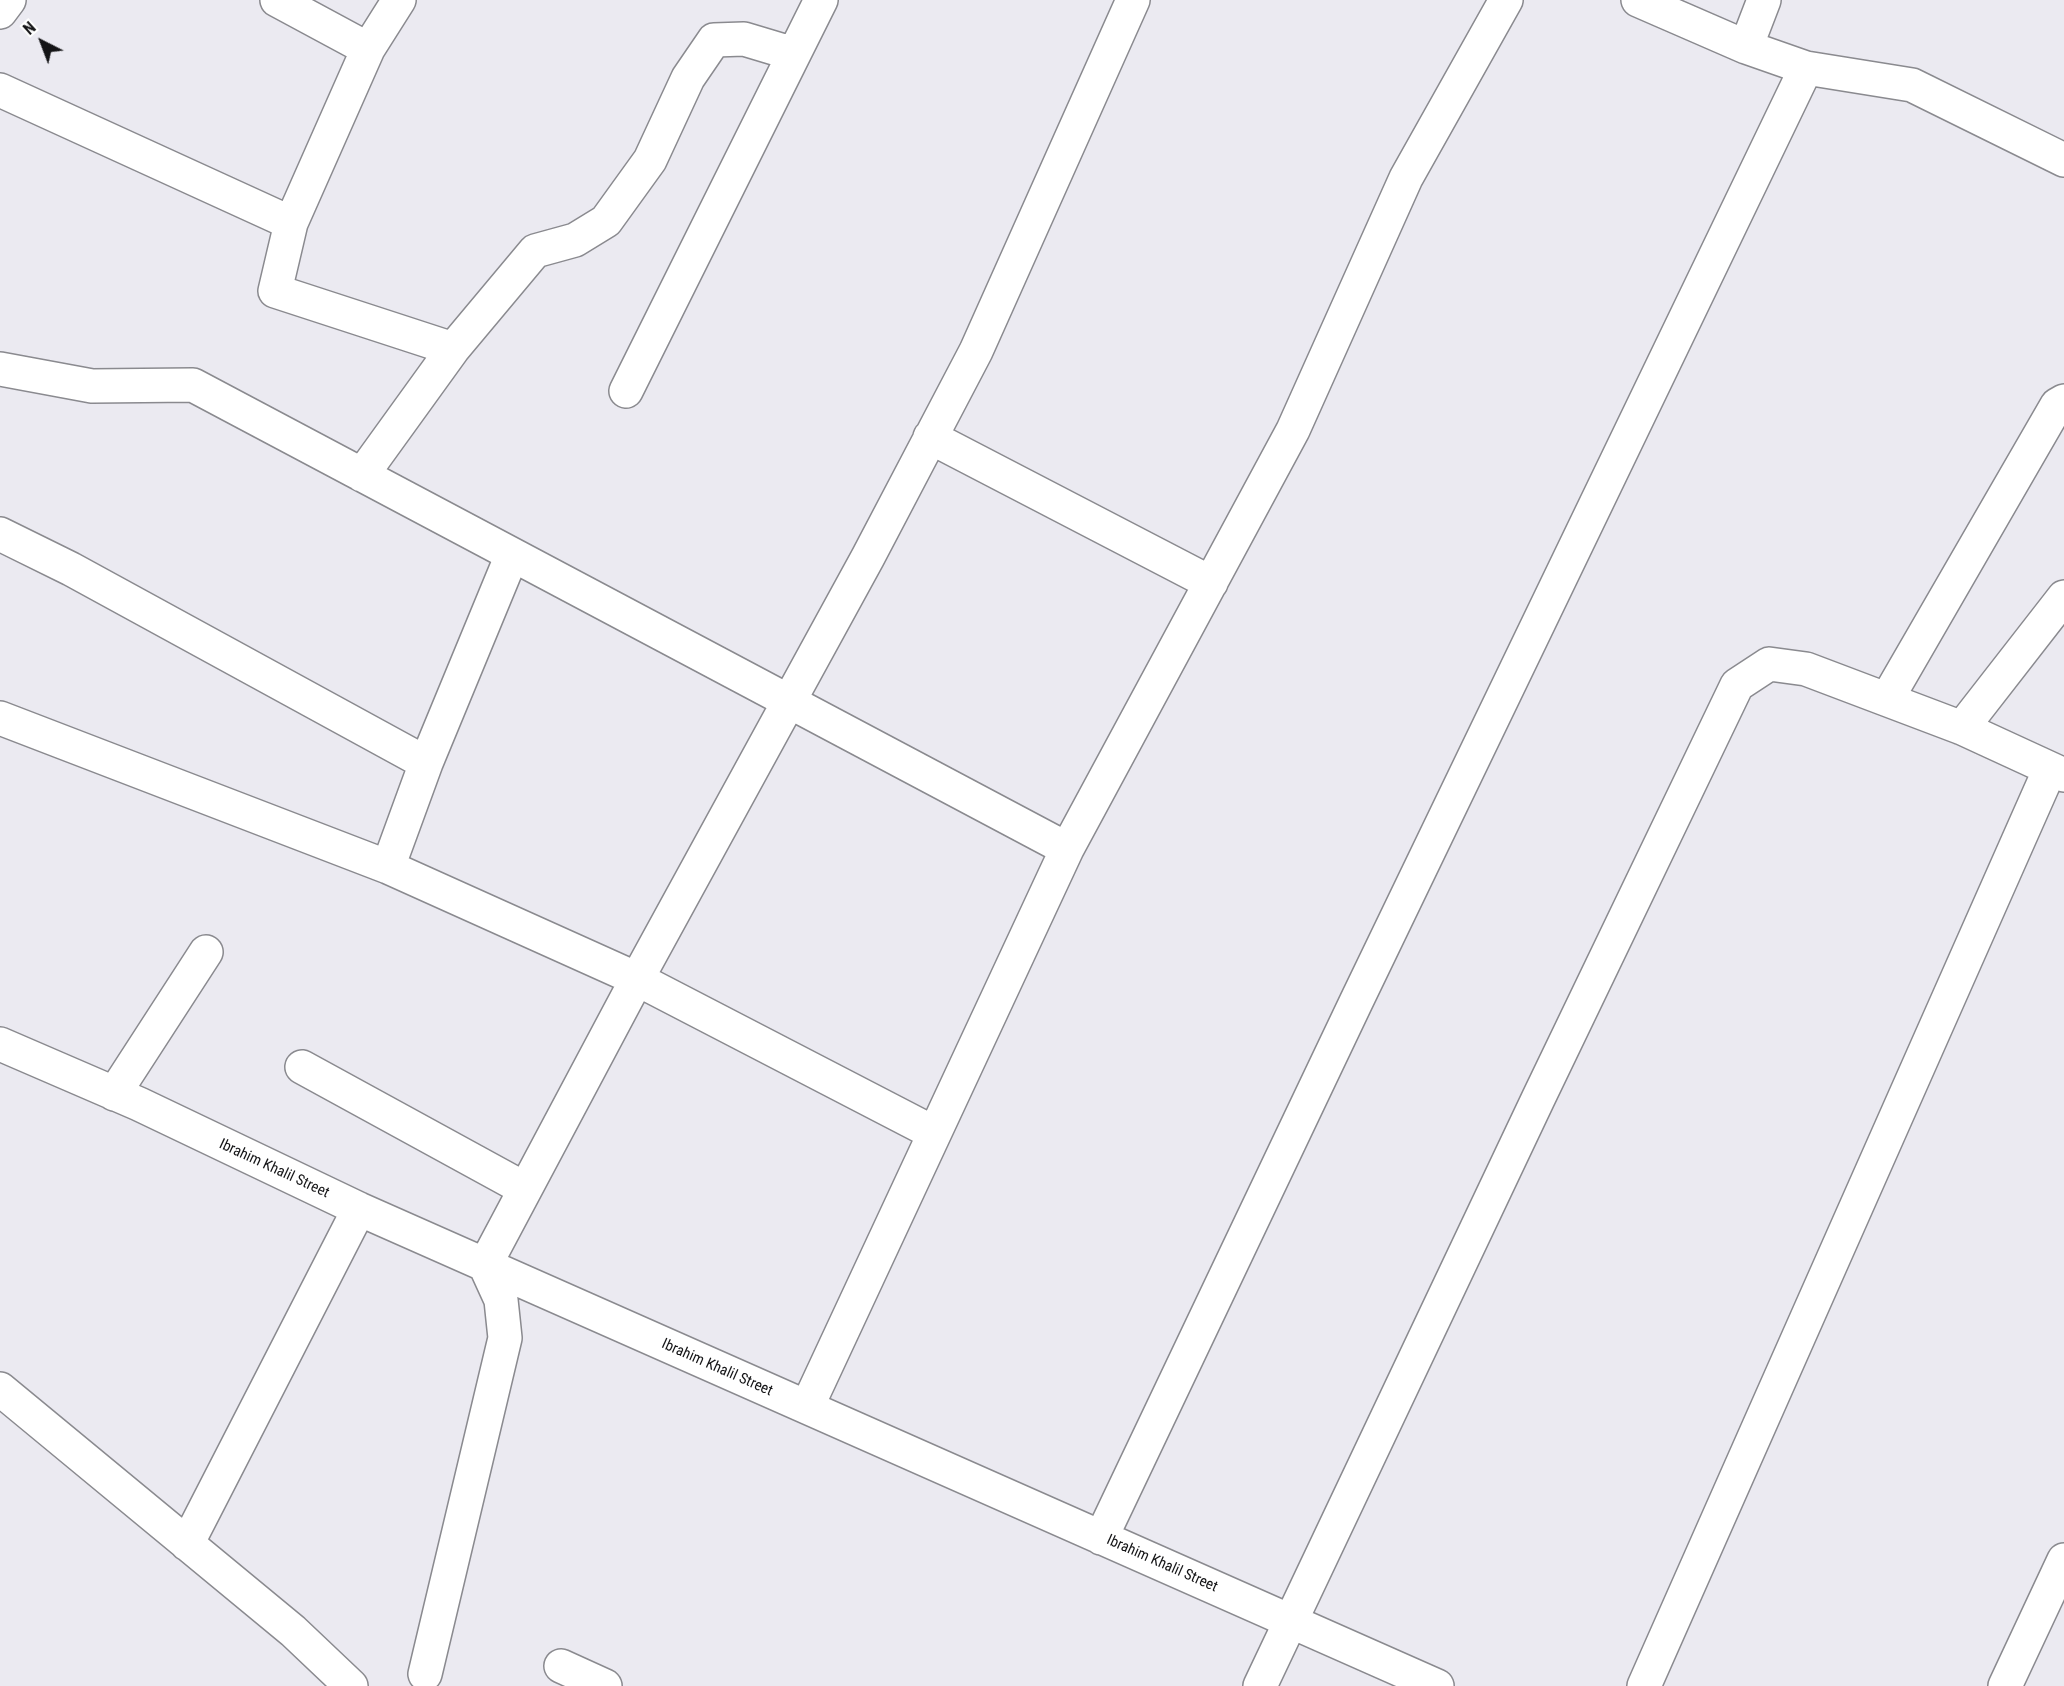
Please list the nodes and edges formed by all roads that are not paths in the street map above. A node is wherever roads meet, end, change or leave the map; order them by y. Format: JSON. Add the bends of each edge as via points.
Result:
{"nodes":[{"id":1,"x":9,"y":0,"type":"edge"},
{"id":2,"x":277,"y":0,"type":"edge"},
{"id":3,"x":399,"y":0,"type":"edge"},
{"id":4,"x":821,"y":0,"type":"edge"},
{"id":5,"x":1133,"y":0,"type":"edge"},
{"id":6,"x":1506,"y":0,"type":"edge"},
{"id":7,"x":1638,"y":0,"type":"edge"},
{"id":8,"x":1764,"y":0,"type":"edge"},
{"id":9,"x":0,"y":12,"type":"edge"},
{"id":10,"x":1746,"y":46,"type":"junction"},
{"id":11,"x":368,"y":49,"type":"junction"},
{"id":12,"x":794,"y":54,"type":"junction"},
{"id":13,"x":1806,"y":68,"type":"junction"},
{"id":14,"x":0,"y":90,"type":"edge"},
{"id":15,"x":2064,"y":160,"type":"edge"},
{"id":16,"x":291,"y":223,"type":"junction"},
{"id":17,"x":453,"y":349,"type":"junction"},
{"id":18,"x":0,"y":369,"type":"edge"},
{"id":19,"x":626,"y":391,"type":"dead end"},
{"id":20,"x":2064,"y":401,"type":"edge"},
{"id":21,"x":930,"y":437,"type":"junction"},
{"id":22,"x":363,"y":475,"type":"junction"},
{"id":23,"x":0,"y":534,"type":"edge"},
{"id":24,"x":512,"y":555,"type":"junction"},
{"id":25,"x":1211,"y":583,"type":"junction"},
{"id":26,"x":2064,"y":597,"type":"edge"},
{"id":27,"x":1887,"y":699,"type":"junction"},
{"id":28,"x":788,"y":701,"type":"junction"},
{"id":29,"x":0,"y":718,"type":"edge"},
{"id":30,"x":1962,"y":728,"type":"junction"},
{"id":31,"x":426,"y":763,"type":"junction"},
{"id":32,"x":2057,"y":772,"type":"edge"},
{"id":33,"x":1067,"y":849,"type":"junction"},
{"id":34,"x":388,"y":867,"type":"junction"},
{"id":35,"x":206,"y":952,"type":"dead end"},
{"id":36,"x":638,"y":979,"type":"junction"},
{"id":37,"x":0,"y":1044,"type":"edge"},
{"id":38,"x":302,"y":1067,"type":"dead end"},
{"id":39,"x":114,"y":1094,"type":"junction"},
{"id":40,"x":934,"y":1133,"type":"junction"},
{"id":41,"x":525,"y":1189,"type":"junction"},
{"id":42,"x":359,"y":1209,"type":"junction"},
{"id":43,"x":485,"y":1265,"type":"junction"},
{"id":44,"x":0,"y":1389,"type":"edge"},
{"id":45,"x":807,"y":1407,"type":"junction"},
{"id":46,"x":1101,"y":1538,"type":"junction"},
{"id":47,"x":187,"y":1544,"type":"junction"},
{"id":48,"x":2064,"y":1560,"type":"edge"},
{"id":49,"x":1292,"y":1622,"type":"junction"},
{"id":50,"x":561,"y":1666,"type":"dead end"},
{"id":51,"x":425,"y":1674,"type":"dead end"},
{"id":52,"x":351,"y":1686,"type":"edge"},
{"id":53,"x":605,"y":1686,"type":"edge"},
{"id":54,"x":1260,"y":1686,"type":"edge"},
{"id":55,"x":1437,"y":1686,"type":"edge"},
{"id":56,"x":1644,"y":1686,"type":"edge"},
{"id":57,"x":2005,"y":1686,"type":"edge"}],
"edges":[{"from":1,"to":9,"type":"street"},
{"from":2,"to":11,"type":"street"},
{"from":3,"to":11,"type":"street"},
{"from":4,"to":12,"type":"street"},
{"from":5,"to":21,"type":"street","via":[[976,351]]},
{"from":6,"to":25,"type":"street","via":[[1406,178],[1293,430]]},
{"from":7,"to":10,"type":"street"},
{"from":8,"to":10,"type":"street"},
{"from":10,"to":13,"type":"street"},
{"from":11,"to":16,"type":"street"},
{"from":12,"to":17,"type":"street","via":[[744,39],[714,40],[688,78],[650,160],[606,221],[574,240],[535,251]]},
{"from":12,"to":19,"type":"street"},
{"from":13,"to":15,"type":"street","via":[[1912,85]]},
{"from":13,"to":46,"type":"street"},
{"from":14,"to":16,"type":"street"},
{"from":16,"to":17,"type":"street","via":[[275,291]]},
{"from":17,"to":22,"type":"street"},
{"from":18,"to":22,"type":"street","via":[[92,386],[193,385]]},
{"from":20,"to":27,"type":"street","via":[[2057,405]]},
{"from":21,"to":25,"type":"street"},
{"from":21,"to":28,"type":"street"},
{"from":22,"to":24,"type":"street"},
{"from":23,"to":31,"type":"street"},
{"from":24,"to":28,"type":"street"},
{"from":24,"to":31,"type":"street"},
{"from":25,"to":33,"type":"street"},
{"from":26,"to":30,"type":"street"},
{"from":27,"to":30,"type":"street"},
{"from":27,"to":49,"type":"street","via":[[1806,669],[1769,664],[1737,685]]},
{"from":28,"to":33,"type":"street"},
{"from":28,"to":36,"type":"street"},
{"from":29,"to":34,"type":"street"},
{"from":30,"to":32,"type":"street"},
{"from":31,"to":34,"type":"street"},
{"from":32,"to":56,"type":"street"},
{"from":33,"to":40,"type":"street"},
{"from":34,"to":36,"type":"street"},
{"from":35,"to":39,"type":"street"},
{"from":36,"to":40,"type":"street"},
{"from":36,"to":41,"type":"street"},
{"from":37,"to":39,"type":"street","name":"Ibrahim Khalil Street"},
{"from":38,"to":41,"type":"street"},
{"from":39,"to":42,"type":"street","name":"Ibrahim Khalil Street"},
{"from":40,"to":45,"type":"street"},
{"from":41,"to":43,"type":"street"},
{"from":42,"to":43,"type":"street","name":"Ibrahim Khalil Street"},
{"from":42,"to":47,"type":"street"},
{"from":43,"to":45,"type":"street","name":"Ibrahim Khalil Street"},
{"from":43,"to":51,"type":"street","via":[[501,1300],[505,1338]]},
{"from":44,"to":47,"type":"street"},
{"from":45,"to":46,"type":"street","name":"Ibrahim Khalil Street"},
{"from":46,"to":49,"type":"street","name":"Ibrahim Khalil Street"},
{"from":47,"to":52,"type":"street","via":[[293,1631]]},
{"from":48,"to":57,"type":"street"},
{"from":49,"to":54,"type":"street"},
{"from":49,"to":55,"type":"street","name":"Ibrahim Khalil Street"},
{"from":50,"to":53,"type":"street"}]}
